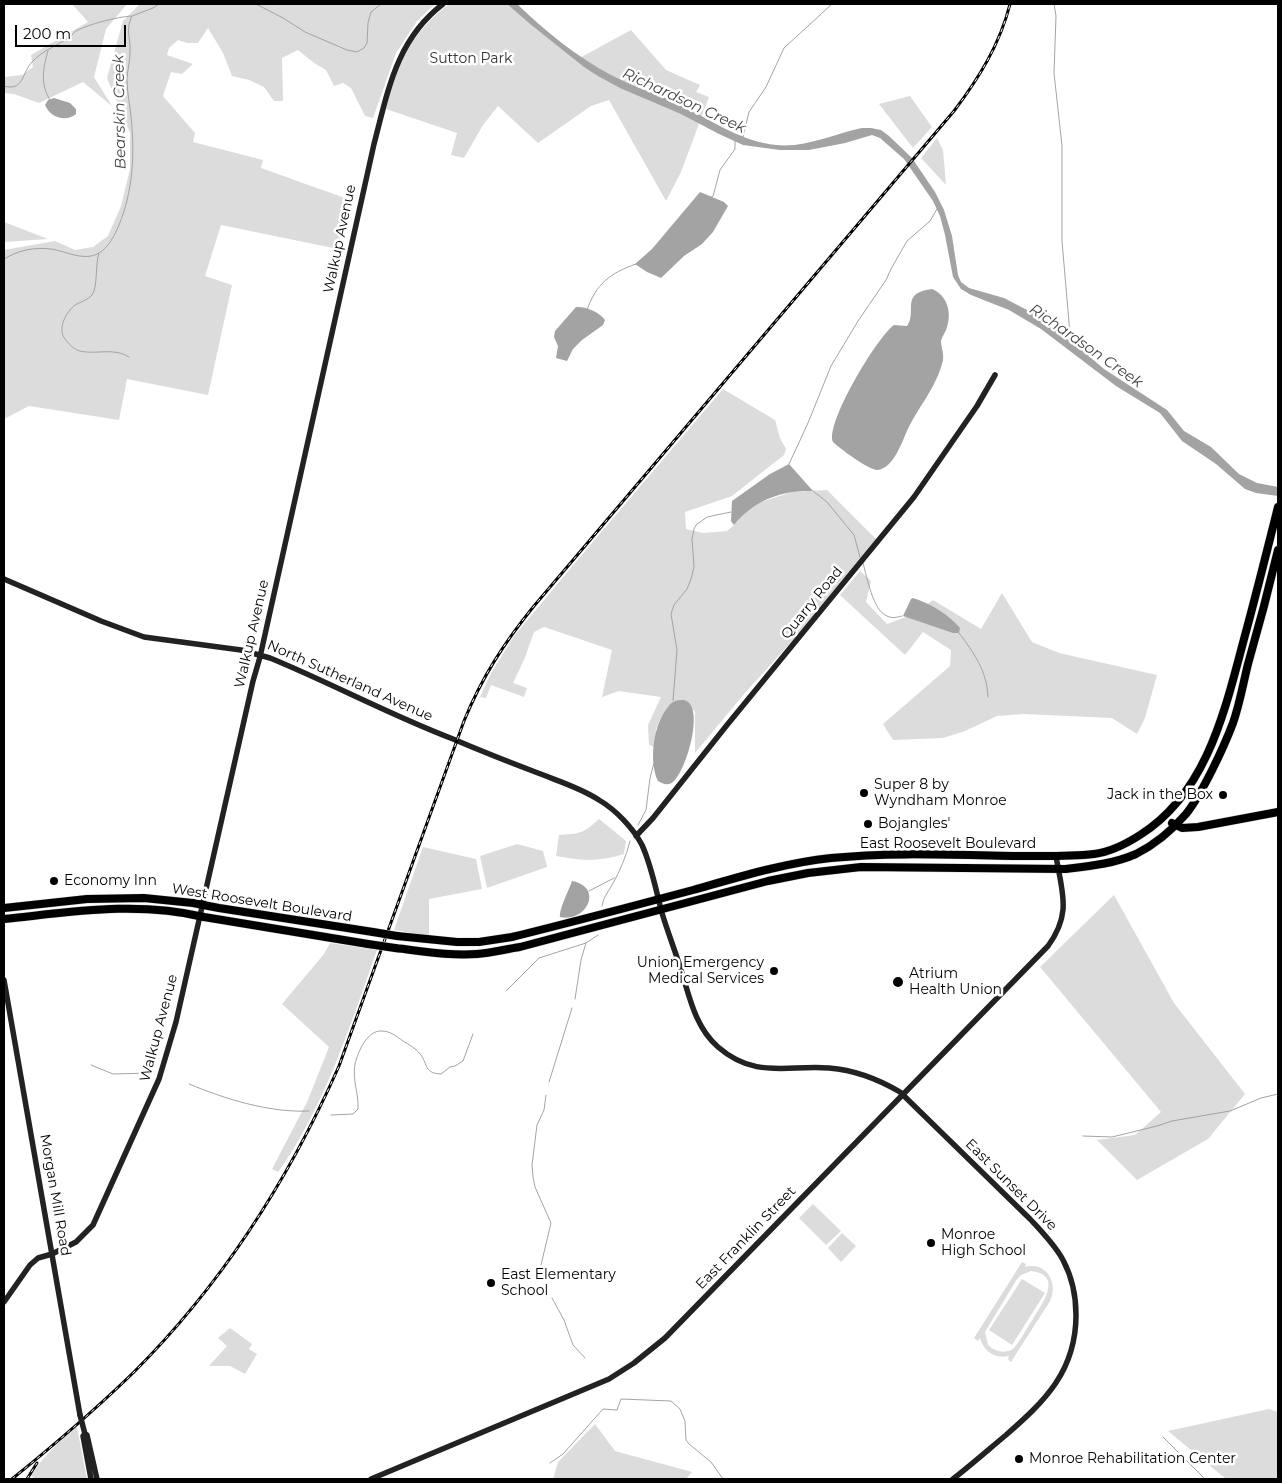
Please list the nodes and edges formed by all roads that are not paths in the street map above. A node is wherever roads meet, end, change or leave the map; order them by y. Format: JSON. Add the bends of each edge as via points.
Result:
{"nodes":[{"id":1,"x":443,"y":4,"type":"edge"},
{"id":2,"x":995,"y":375,"type":"dead end"},
{"id":3,"x":1278,"y":508,"type":"edge"},
{"id":4,"x":1273,"y":530,"type":"junction"},
{"id":5,"x":1278,"y":550,"type":"edge"},
{"id":6,"x":4,"y":579,"type":"edge"},
{"id":7,"x":1258,"y":587,"type":"junction"},
{"id":8,"x":1268,"y":589,"type":"junction"},
{"id":9,"x":1251,"y":653,"type":"junction"},
{"id":10,"x":261,"y":655,"type":"junction"},
{"id":11,"x":1232,"y":684,"type":"junction"},
{"id":12,"x":1219,"y":726,"type":"junction"},
{"id":13,"x":1229,"y":731,"type":"junction"},
{"id":14,"x":1202,"y":786,"type":"junction"},
{"id":15,"x":1278,"y":812,"type":"edge"},
{"id":16,"x":1164,"y":817,"type":"junction"},
{"id":17,"x":1174,"y":825,"type":"junction"},
{"id":18,"x":636,"y":836,"type":"junction"},
{"id":19,"x":1056,"y":856,"type":"junction"},
{"id":20,"x":1058,"y":868,"type":"junction"},
{"id":21,"x":659,"y":898,"type":"junction"},
{"id":22,"x":202,"y":904,"type":"junction"},
{"id":23,"x":4,"y":908,"type":"edge"},
{"id":24,"x":662,"y":910,"type":"junction"},
{"id":25,"x":199,"y":916,"type":"junction"},
{"id":26,"x":4,"y":919,"type":"edge"},
{"id":27,"x":397,"y":936,"type":"joint"},
{"id":28,"x":395,"y":948,"type":"joint"},
{"id":29,"x":4,"y":980,"type":"edge"},
{"id":30,"x":903,"y":1094,"type":"junction"},
{"id":31,"x":52,"y":1254,"type":"junction"},
{"id":32,"x":4,"y":1302,"type":"edge"},
{"id":33,"x":85,"y":1434,"type":"junction"},
{"id":34,"x":92,"y":1479,"type":"edge"},
{"id":35,"x":98,"y":1479,"type":"edge"},
{"id":36,"x":371,"y":1479,"type":"edge"},
{"id":37,"x":954,"y":1479,"type":"edge"}],
"edges":[{"from":1,"to":10,"type":"street","name":"Walkup Avenue","via":[[408,41],[387,90]]},
{"from":2,"to":18,"type":"street","name":"Quarry Road","via":[[914,497]]},
{"from":3,"to":4,"type":"highway","name":"East Roosevelt Boulevard"},
{"from":4,"to":7,"type":"highway","name":"East Roosevelt Boulevard"},
{"from":4,"to":8,"type":"highway","via":[[1263,584]]},
{"from":5,"to":8,"type":"highway","name":"East Roosevelt Boulevard"},
{"from":6,"to":10,"type":"street","name":"North Sutherland Avenue","via":[[144,637]]},
{"from":7,"to":9,"type":"highway","via":[[1261,594]]},
{"from":7,"to":11,"type":"highway","name":"East Roosevelt Boulevard"},
{"from":8,"to":9,"type":"highway","name":"East Roosevelt Boulevard"},
{"from":9,"to":13,"type":"highway","name":"East Roosevelt Boulevard"},
{"from":10,"to":18,"type":"street","name":"North Sutherland Avenue","via":[[457,741],[591,795],[610,808]]},
{"from":10,"to":22,"type":"street","name":"Walkup Avenue"},
{"from":11,"to":12,"type":"highway","name":"East Roosevelt Boulevard"},
{"from":11,"to":13,"type":"highway","via":[[1232,700],[1225,726]]},
{"from":12,"to":14,"type":"highway","via":[[1222,734]]},
{"from":12,"to":16,"type":"highway","name":"East Roosevelt Boulevard","via":[[1186,792]]},
{"from":13,"to":14,"type":"highway","name":"East Roosevelt Boulevard"},
{"from":14,"to":17,"type":"highway","name":"East Roosevelt Boulevard","via":[[1186,813]]},
{"from":15,"to":17,"type":"highway","via":[[1198,827]]},
{"from":16,"to":17,"type":"highway"},
{"from":16,"to":19,"type":"highway","name":"East Roosevelt Boulevard","via":[[1129,842],[1107,851]]},
{"from":17,"to":20,"type":"highway","name":"East Roosevelt Boulevard","via":[[1136,854],[1097,866]]},
{"from":18,"to":21,"type":"street","name":"East Sunset Drive","via":[[649,863]]},
{"from":19,"to":20,"type":"street"},
{"from":19,"to":21,"type":"highway","name":"East Roosevelt Boulevard","via":[[831,858],[761,871]]},
{"from":20,"to":24,"type":"highway","name":"East Roosevelt Boulevard","via":[[861,867],[768,881]]},
{"from":20,"to":30,"type":"street","name":"East Franklin Street","via":[[1064,915],[1048,946]]},
{"from":21,"to":24,"type":"street","name":"East Sunset Drive"},
{"from":21,"to":27,"type":"highway","name":"East Roosevelt Boulevard","via":[[512,937],[478,942]]},
{"from":22,"to":23,"type":"highway","name":"West Roosevelt Boulevard","via":[[109,898]]},
{"from":22,"to":25,"type":"street","name":"Walkup Avenue"},
{"from":22,"to":27,"type":"highway","name":"West Roosevelt Boulevard","bridge":true},
{"from":24,"to":28,"type":"highway","name":"East Roosevelt Boulevard","via":[[520,947],[478,954]]},
{"from":24,"to":30,"type":"street","name":"East Sunset Drive","via":[[694,1012],[702,1028],[722,1050],[765,1069],[842,1070],[878,1080]]},
{"from":25,"to":26,"type":"highway","name":"West Roosevelt Boulevard","via":[[123,908]]},
{"from":25,"to":28,"type":"highway","name":"West Roosevelt Boulevard","bridge":true},
{"from":25,"to":31,"type":"street","name":"Walkup Avenue","via":[[176,1022],[150,1103],[93,1225],[76,1242]]},
{"from":29,"to":31,"type":"street","name":"Morgan Mill Road"},
{"from":30,"to":36,"type":"street","name":"East Franklin Street","via":[[665,1338],[639,1359],[613,1377],[574,1395]]},
{"from":30,"to":37,"type":"street","name":"East Sunset Drive","via":[[1048,1238],[1064,1261],[1075,1295],[1075,1336],[1062,1375],[1049,1394],[1024,1419]]},
{"from":31,"to":32,"type":"street","name":"Walkup Avenue","via":[[42,1256],[30,1265]]},
{"from":31,"to":33,"type":"street","name":"Morgan Mill Road","bridge":true},
{"from":33,"to":34,"type":"street"},
{"from":33,"to":35,"type":"street"}]}
